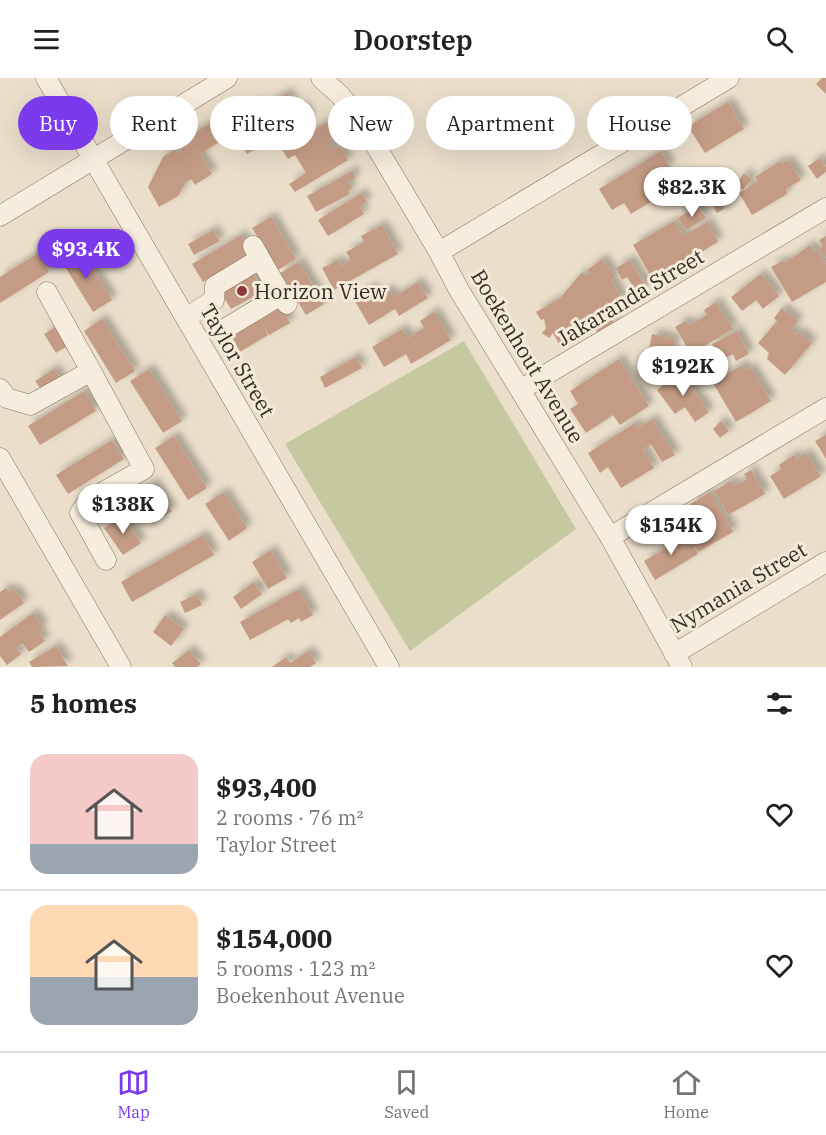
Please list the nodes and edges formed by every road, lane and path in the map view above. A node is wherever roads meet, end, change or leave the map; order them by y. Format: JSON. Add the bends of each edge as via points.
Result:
{"nodes":[{"id":1,"x":46,"y":78,"type":"edge"},
{"id":2,"x":227,"y":78,"type":"edge"},
{"id":3,"x":321,"y":78,"type":"edge"},
{"id":4,"x":729,"y":78,"type":"edge"},
{"id":5,"x":93,"y":159,"type":"junction"},
{"id":6,"x":826,"y":208,"type":"edge"},
{"id":7,"x":0,"y":216,"type":"edge"},
{"id":8,"x":439,"y":252,"type":"junction"},
{"id":9,"x":47,"y":292,"type":"dead end"},
{"id":10,"x":186,"y":318,"type":"junction"},
{"id":11,"x":228,"y":327,"type":"dead end"},
{"id":12,"x":91,"y":371,"type":"junction"},
{"id":13,"x":0,"y":389,"type":"edge"},
{"id":14,"x":520,"y":390,"type":"junction"},
{"id":15,"x":826,"y":408,"type":"edge"},
{"id":16,"x":0,"y":458,"type":"edge"},
{"id":17,"x":610,"y":537,"type":"junction"},
{"id":18,"x":106,"y":560,"type":"dead end"},
{"id":19,"x":826,"y":562,"type":"edge"},
{"id":20,"x":678,"y":660,"type":"edge"},
{"id":21,"x":121,"y":667,"type":"edge"},
{"id":22,"x":389,"y":667,"type":"edge"}],
"edges":[{"from":1,"to":5,"type":"street","name":"Taylor Street"},
{"from":2,"to":5,"type":"street"},
{"from":3,"to":8,"type":"street","name":"Boekenhout Avenue","via":[[361,121]]},
{"from":4,"to":8,"type":"street"},
{"from":5,"to":7,"type":"street"},
{"from":5,"to":10,"type":"street","name":"Taylor Street"},
{"from":6,"to":14,"type":"street","name":"Jakaranda Street"},
{"from":8,"to":14,"type":"street","name":"Boekenhout Avenue"},
{"from":9,"to":12,"type":"street"},
{"from":10,"to":11,"type":"street","via":[[214,300],[214,286],[256,252],[284,300]]},
{"from":10,"to":22,"type":"street","name":"Taylor Street"},
{"from":12,"to":13,"type":"street","via":[[30,405],[7,398]]},
{"from":12,"to":18,"type":"street","via":[[144,469],[89,500],[80,513]]},
{"from":14,"to":17,"type":"street","name":"Boekenhout Avenue"},
{"from":15,"to":17,"type":"street"},
{"from":16,"to":21,"type":"street"},
{"from":17,"to":20,"type":"street","name":"Boekenhout Avenue"},
{"from":19,"to":20,"type":"street","name":"Nymania Street"}]}
